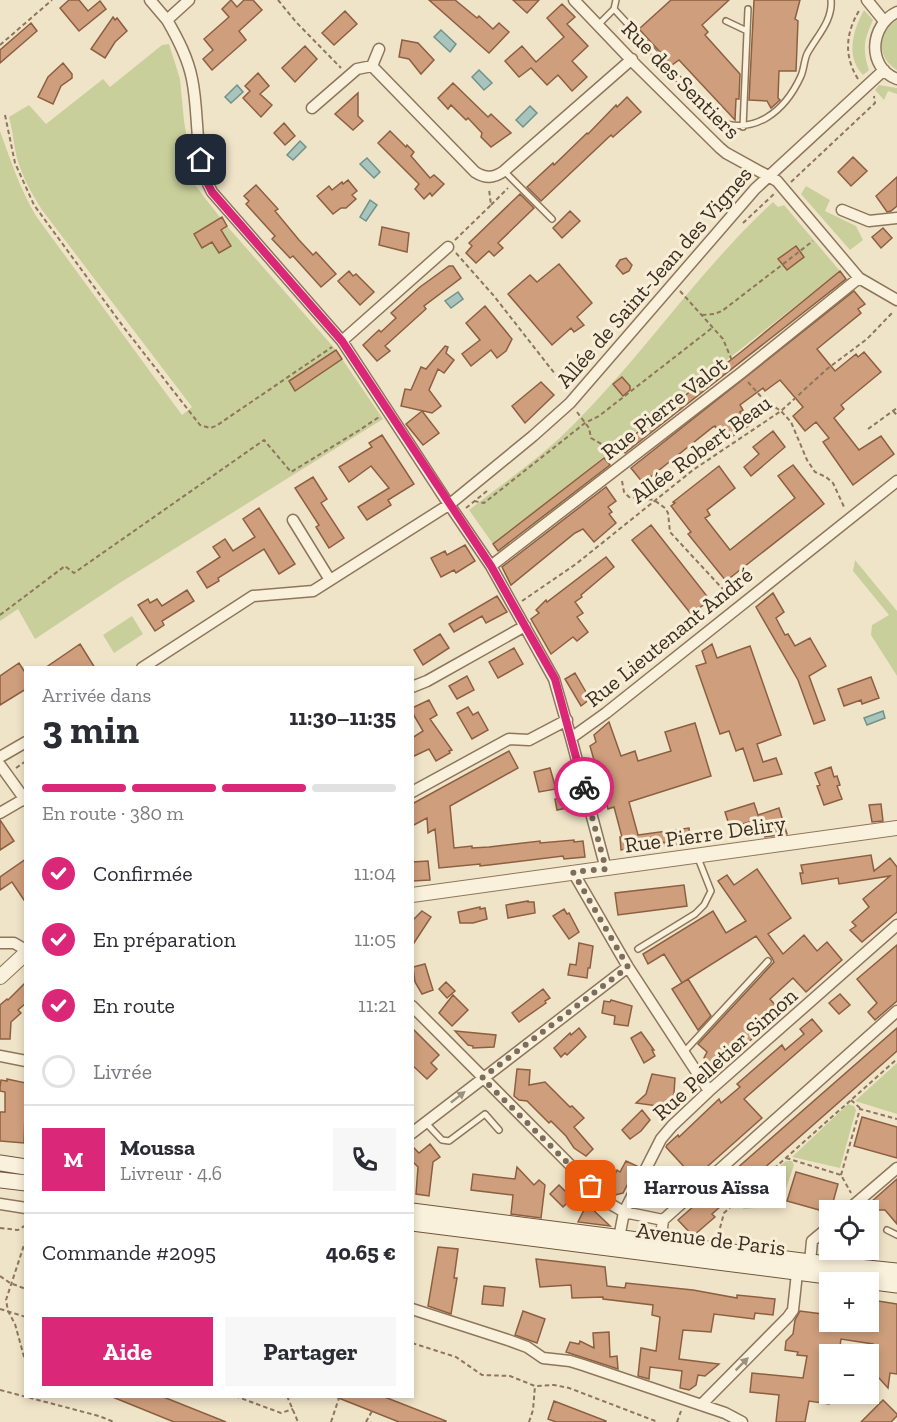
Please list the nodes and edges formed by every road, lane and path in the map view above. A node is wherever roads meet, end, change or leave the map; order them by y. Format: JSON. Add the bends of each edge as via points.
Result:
{"nodes":[{"id":1,"x":52,"y":0,"type":"edge"},
{"id":2,"x":150,"y":0,"type":"edge"},
{"id":3,"x":189,"y":0,"type":"edge"},
{"id":4,"x":278,"y":0,"type":"edge"},
{"id":5,"x":574,"y":0,"type":"edge"},
{"id":6,"x":616,"y":0,"type":"edge"},
{"id":7,"x":831,"y":0,"type":"edge"},
{"id":8,"x":863,"y":4,"type":"edge"},
{"id":9,"x":614,"y":9,"type":"junction"},
{"id":10,"x":748,"y":9,"type":"dead end"},
{"id":11,"x":897,"y":12,"type":"edge"},
{"id":12,"x":167,"y":20,"type":"junction"},
{"id":13,"x":726,"y":21,"type":"dead end"},
{"id":14,"x":884,"y":21,"type":"junction"},
{"id":15,"x":598,"y":26,"type":"junction"},
{"id":16,"x":747,"y":31,"type":"junction"},
{"id":17,"x":0,"y":45,"type":"edge"},
{"id":18,"x":380,"y":49,"type":"dead end"},
{"id":19,"x":632,"y":59,"type":"junction"},
{"id":20,"x":372,"y":66,"type":"junction"},
{"id":21,"x":884,"y":70,"type":"junction"},
{"id":22,"x":348,"y":75,"type":"junction"},
{"id":23,"x":897,"y":79,"type":"edge"},
{"id":24,"x":865,"y":87,"type":"junction"},
{"id":25,"x":312,"y":108,"type":"dead end"},
{"id":26,"x":5,"y":115,"type":"dead end"},
{"id":27,"x":743,"y":127,"type":"junction"},
{"id":28,"x":504,"y":171,"type":"junction"},
{"id":29,"x":769,"y":176,"type":"junction"},
{"id":30,"x":489,"y":178,"type":"junction"},
{"id":31,"x":516,"y":181,"type":"junction"},
{"id":32,"x":783,"y":188,"type":"junction"},
{"id":33,"x":491,"y":205,"type":"junction"},
{"id":34,"x":842,"y":210,"type":"dead end"},
{"id":35,"x":897,"y":218,"type":"edge"},
{"id":36,"x":552,"y":219,"type":"dead end"},
{"id":37,"x":738,"y":228,"type":"dead end"},
{"id":38,"x":822,"y":234,"type":"junction"},
{"id":39,"x":448,"y":247,"type":"junction"},
{"id":40,"x":859,"y":278,"type":"junction"},
{"id":41,"x":673,"y":285,"type":"junction"},
{"id":42,"x":897,"y":300,"type":"edge"},
{"id":43,"x":897,"y":308,"type":"edge"},
{"id":44,"x":701,"y":315,"type":"junction"},
{"id":45,"x":711,"y":328,"type":"junction"},
{"id":46,"x":342,"y":341,"type":"junction"},
{"id":47,"x":741,"y":373,"type":"junction"},
{"id":48,"x":563,"y":395,"type":"dead end"},
{"id":49,"x":582,"y":405,"type":"dead end"},
{"id":50,"x":897,"y":408,"type":"edge"},
{"id":51,"x":388,"y":410,"type":"junction"},
{"id":52,"x":577,"y":411,"type":"junction"},
{"id":53,"x":781,"y":411,"type":"junction"},
{"id":54,"x":893,"y":411,"type":"junction"},
{"id":55,"x":897,"y":416,"type":"edge"},
{"id":56,"x":570,"y":418,"type":"dead end"},
{"id":57,"x":585,"y":423,"type":"junction"},
{"id":58,"x":868,"y":429,"type":"dead end"},
{"id":59,"x":619,"y":468,"type":"junction"},
{"id":60,"x":897,"y":481,"type":"edge"},
{"id":61,"x":490,"y":488,"type":"dead end"},
{"id":62,"x":654,"y":500,"type":"junction"},
{"id":63,"x":474,"y":501,"type":"junction"},
{"id":64,"x":450,"y":504,"type":"junction"},
{"id":65,"x":458,"y":515,"type":"junction"},
{"id":66,"x":850,"y":518,"type":"junction"},
{"id":67,"x":293,"y":520,"type":"dead end"},
{"id":68,"x":491,"y":566,"type":"junction"},
{"id":69,"x":330,"y":580,"type":"junction"},
{"id":70,"x":515,"y":606,"type":"junction"},
{"id":71,"x":738,"y":607,"type":"junction"},
{"id":72,"x":0,"y":615,"type":"edge"},
{"id":73,"x":525,"y":626,"type":"junction"},
{"id":74,"x":145,"y":666,"type":"edge"},
{"id":75,"x":414,"y":686,"type":"edge"},
{"id":76,"x":567,"y":720,"type":"junction"},
{"id":77,"x":571,"y":738,"type":"junction"},
{"id":78,"x":24,"y":742,"type":"edge"},
{"id":79,"x":0,"y":757,"type":"edge"},
{"id":80,"x":0,"y":765,"type":"edge"},
{"id":81,"x":414,"y":791,"type":"edge"},
{"id":82,"x":24,"y":799,"type":"edge"},
{"id":83,"x":24,"y":801,"type":"edge"},
{"id":84,"x":0,"y":813,"type":"edge"},
{"id":85,"x":897,"y":828,"type":"edge"},
{"id":86,"x":697,"y":856,"type":"junction"},
{"id":87,"x":606,"y":869,"type":"junction"},
{"id":88,"x":573,"y":872,"type":"junction"},
{"id":89,"x":414,"y":895,"type":"edge"},
{"id":90,"x":897,"y":926,"type":"edge"},
{"id":91,"x":0,"y":944,"type":"edge"},
{"id":92,"x":638,"y":949,"type":"dead end"},
{"id":93,"x":24,"y":950,"type":"edge"},
{"id":94,"x":24,"y":954,"type":"edge"},
{"id":95,"x":768,"y":961,"type":"dead end"},
{"id":96,"x":628,"y":967,"type":"junction"},
{"id":97,"x":0,"y":977,"type":"edge"},
{"id":98,"x":414,"y":1008,"type":"edge"},
{"id":99,"x":897,"y":1011,"type":"edge"},
{"id":100,"x":684,"y":1052,"type":"junction"},
{"id":101,"x":0,"y":1056,"type":"edge"},
{"id":102,"x":897,"y":1059,"type":"edge"},
{"id":103,"x":24,"y":1061,"type":"edge"},
{"id":104,"x":482,"y":1078,"type":"junction"},
{"id":105,"x":709,"y":1091,"type":"junction"},
{"id":106,"x":851,"y":1100,"type":"junction"},
{"id":107,"x":860,"y":1109,"type":"junction"},
{"id":108,"x":430,"y":1119,"type":"junction"},
{"id":109,"x":897,"y":1119,"type":"edge"},
{"id":110,"x":499,"y":1130,"type":"dead end"},
{"id":111,"x":414,"y":1131,"type":"edge"},
{"id":112,"x":786,"y":1158,"type":"junction"},
{"id":113,"x":0,"y":1163,"type":"edge"},
{"id":114,"x":24,"y":1167,"type":"edge"},
{"id":115,"x":897,"y":1168,"type":"edge"},
{"id":116,"x":841,"y":1175,"type":"junction"},
{"id":117,"x":0,"y":1180,"type":"edge"},
{"id":118,"x":24,"y":1183,"type":"edge"},
{"id":119,"x":850,"y":1200,"type":"edge"},
{"id":120,"x":860,"y":1200,"type":"edge"},
{"id":121,"x":0,"y":1203,"type":"edge"},
{"id":122,"x":24,"y":1208,"type":"edge"},
{"id":123,"x":414,"y":1211,"type":"edge"},
{"id":124,"x":624,"y":1212,"type":"junction"},
{"id":125,"x":663,"y":1220,"type":"junction"},
{"id":126,"x":414,"y":1223,"type":"edge"},
{"id":127,"x":24,"y":1226,"type":"edge"},
{"id":128,"x":0,"y":1228,"type":"edge"},
{"id":129,"x":720,"y":1228,"type":"dead end"},
{"id":130,"x":887,"y":1230,"type":"dead end"},
{"id":131,"x":819,"y":1235,"type":"edge"},
{"id":132,"x":897,"y":1235,"type":"edge"},
{"id":133,"x":619,"y":1238,"type":"junction"},
{"id":134,"x":660,"y":1243,"type":"junction"},
{"id":135,"x":24,"y":1244,"type":"edge"},
{"id":136,"x":810,"y":1262,"type":"junction"},
{"id":137,"x":897,"y":1271,"type":"edge"},
{"id":138,"x":797,"y":1273,"type":"junction"},
{"id":139,"x":0,"y":1276,"type":"edge"},
{"id":140,"x":10,"y":1283,"type":"junction"},
{"id":141,"x":897,"y":1285,"type":"edge"},
{"id":142,"x":24,"y":1288,"type":"edge"},
{"id":143,"x":0,"y":1309,"type":"edge"},
{"id":144,"x":414,"y":1310,"type":"edge"},
{"id":145,"x":8,"y":1311,"type":"junction"},
{"id":146,"x":24,"y":1316,"type":"edge"},
{"id":147,"x":414,"y":1344,"type":"edge"},
{"id":148,"x":24,"y":1357,"type":"edge"},
{"id":149,"x":535,"y":1386,"type":"junction"},
{"id":150,"x":0,"y":1390,"type":"edge"},
{"id":151,"x":24,"y":1397,"type":"edge"},
{"id":152,"x":28,"y":1398,"type":"edge"},
{"id":153,"x":42,"y":1398,"type":"edge"},
{"id":154,"x":240,"y":1398,"type":"edge"},
{"id":155,"x":288,"y":1398,"type":"edge"},
{"id":156,"x":339,"y":1398,"type":"dead end"},
{"id":157,"x":42,"y":1402,"type":"junction"},
{"id":158,"x":701,"y":1405,"type":"junction"},
{"id":159,"x":293,"y":1409,"type":"junction"},
{"id":160,"x":372,"y":1411,"type":"dead end"},
{"id":161,"x":114,"y":1422,"type":"edge"},
{"id":162,"x":298,"y":1422,"type":"edge"},
{"id":163,"x":331,"y":1422,"type":"edge"},
{"id":164,"x":366,"y":1422,"type":"edge"},
{"id":165,"x":529,"y":1422,"type":"edge"},
{"id":166,"x":658,"y":1422,"type":"edge"},
{"id":167,"x":742,"y":1422,"type":"edge"}],
"edges":[{"from":1,"to":17,"type":"path"},
{"from":2,"to":12,"type":"street"},
{"from":3,"to":12,"type":"street"},
{"from":4,"to":22,"type":"path"},
{"from":5,"to":15,"type":"street","name":"Rue des Sentiers"},
{"from":6,"to":9,"type":"lane"},
{"from":7,"to":27,"type":"lane","via":[[828,19],[806,56],[802,75],[791,94],[781,108]]},
{"from":8,"to":14,"type":"street"},
{"from":8,"to":24,"type":"path","via":[[848,35],[847,52],[856,77]]},
{"from":9,"to":15,"type":"lane"},
{"from":9,"to":27,"type":"lane","via":[[717,121]]},
{"from":10,"to":16,"type":"lane"},
{"from":11,"to":14,"type":"street"},
{"from":12,"to":46,"type":"street","via":[[187,61],[201,160],[212,192]]},
{"from":13,"to":16,"type":"lane"},
{"from":14,"to":21,"type":"street","via":[[878,29],[875,50]]},
{"from":15,"to":19,"type":"street","name":"Rue des Sentiers"},
{"from":16,"to":27,"type":"lane"},
{"from":18,"to":20,"type":"street"},
{"from":19,"to":28,"type":"street"},
{"from":19,"to":29,"type":"street","name":"Rue des Sentiers","via":[[726,153]]},
{"from":20,"to":22,"type":"street"},
{"from":20,"to":30,"type":"street","via":[[475,172]]},
{"from":21,"to":23,"type":"street"},
{"from":21,"to":24,"type":"street","name":"Allée de Saint-Jean des Vignes"},
{"from":22,"to":25,"type":"street"},
{"from":24,"to":29,"type":"street","name":"Allée de Saint-Jean des Vignes"},
{"from":24,"to":32,"type":"path","via":[[876,97],[875,103]]},
{"from":26,"to":46,"type":"path","via":[[15,163],[34,205],[200,425],[216,426]]},
{"from":28,"to":30,"type":"street"},
{"from":28,"to":31,"type":"lane"},
{"from":29,"to":32,"type":"street","name":"Rue des Sentiers"},
{"from":29,"to":41,"type":"street","name":"Allée de Saint-Jean des Vignes"},
{"from":30,"to":33,"type":"path"},
{"from":31,"to":33,"type":"path"},
{"from":31,"to":36,"type":"lane"},
{"from":32,"to":37,"type":"path"},
{"from":32,"to":38,"type":"street","name":"Rue des Sentiers"},
{"from":33,"to":39,"type":"path"},
{"from":34,"to":35,"type":"street","via":[[869,221]]},
{"from":38,"to":40,"type":"street","name":"Rue des Sentiers"},
{"from":38,"to":44,"type":"path","via":[[722,311]]},
{"from":39,"to":46,"type":"street"},
{"from":39,"to":48,"type":"path","via":[[494,296],[568,390]]},
{"from":40,"to":42,"type":"street","name":"Rue des Sentiers"},
{"from":40,"to":47,"type":"street","name":"Rue Pierre Valot"},
{"from":41,"to":44,"type":"path"},
{"from":41,"to":64,"type":"street","name":"Allée de Saint-Jean des Vignes","via":[[570,403]]},
{"from":43,"to":53,"type":"path","name":"Allée Robert Beau","via":[[867,339]]},
{"from":44,"to":45,"type":"path"},
{"from":45,"to":47,"type":"path","via":[[723,339]]},
{"from":45,"to":57,"type":"path"},
{"from":46,"to":51,"type":"street"},
{"from":47,"to":53,"type":"path","via":[[757,393]]},
{"from":47,"to":59,"type":"street","name":"Rue Pierre Valot"},
{"from":49,"to":52,"type":"path"},
{"from":50,"to":54,"type":"path"},
{"from":51,"to":64,"type":"street"},
{"from":51,"to":72,"type":"path","via":[[291,472],[264,440],[74,573],[65,566]]},
{"from":52,"to":56,"type":"path"},
{"from":52,"to":57,"type":"path"},
{"from":53,"to":62,"type":"path","name":"Allée Robert Beau"},
{"from":53,"to":66,"type":"path","via":[[794,427],[814,472],[832,483]]},
{"from":54,"to":55,"type":"path"},
{"from":54,"to":58,"type":"path"},
{"from":57,"to":59,"type":"path","via":[[591,438],[614,453]]},
{"from":57,"to":63,"type":"path","via":[[484,503]]},
{"from":59,"to":62,"type":"path","via":[[624,492],[629,497]]},
{"from":59,"to":68,"type":"street","name":"Rue Pierre Valot"},
{"from":60,"to":66,"type":"street","name":"Rue Lieutenant André"},
{"from":61,"to":63,"type":"path"},
{"from":62,"to":70,"type":"path","name":"Allée Robert Beau","via":[[576,564]]},
{"from":62,"to":71,"type":"path","via":[[668,513],[670,532]]},
{"from":63,"to":65,"type":"path"},
{"from":64,"to":65,"type":"street"},
{"from":64,"to":69,"type":"street","name":"Allée de Saint-Jean des Vignes"},
{"from":65,"to":68,"type":"street"},
{"from":66,"to":71,"type":"street","name":"Rue Lieutenant André"},
{"from":67,"to":69,"type":"street"},
{"from":68,"to":70,"type":"street"},
{"from":69,"to":74,"type":"street","name":"Allée de Saint-Jean des Vignes","via":[[313,591],[253,596]]},
{"from":70,"to":73,"type":"street"},
{"from":71,"to":77,"type":"street","name":"Rue Lieutenant André"},
{"from":73,"to":75,"type":"street"},
{"from":73,"to":76,"type":"street","via":[[555,679]]},
{"from":76,"to":77,"type":"street"},
{"from":76,"to":81,"type":"street","via":[[529,740],[509,739]]},
{"from":77,"to":87,"type":"street"},
{"from":78,"to":79,"type":"street"},
{"from":80,"to":82,"type":"street"},
{"from":83,"to":84,"type":"street"},
{"from":85,"to":86,"type":"street","name":"Rue Pierre Deliry"},
{"from":86,"to":87,"type":"street","name":"Rue Pierre Deliry"},
{"from":86,"to":92,"type":"lane","via":[[711,891],[704,906]]},
{"from":87,"to":88,"type":"street","name":"Rue Pierre Deliry"},
{"from":88,"to":89,"type":"street","name":"Rue Pierre Deliry"},
{"from":88,"to":96,"type":"street"},
{"from":90,"to":105,"type":"street","name":"Rue Pelletier Simon"},
{"from":91,"to":93,"type":"street","via":[[14,943]]},
{"from":94,"to":97,"type":"street"},
{"from":95,"to":100,"type":"lane"},
{"from":96,"to":100,"type":"street"},
{"from":96,"to":104,"type":"street"},
{"from":98,"to":104,"type":"street"},
{"from":99,"to":125,"type":"street"},
{"from":100,"to":105,"type":"street"},
{"from":101,"to":103,"type":"street"},
{"from":102,"to":106,"type":"path"},
{"from":108,"to":104,"type":"street","one_way":true},
{"from":104,"to":124,"type":"street","via":[[607,1202]]},
{"from":105,"to":124,"type":"street","name":"Rue Pelletier Simon","via":[[661,1139]]},
{"from":106,"to":107,"type":"path"},
{"from":106,"to":112,"type":"path"},
{"from":107,"to":109,"type":"path"},
{"from":107,"to":116,"type":"path"},
{"from":108,"to":110,"type":"lane","via":[[442,1140],[449,1141],[485,1114]]},
{"from":108,"to":111,"type":"street"},
{"from":112,"to":116,"type":"path"},
{"from":112,"to":129,"type":"path","via":[[724,1213]]},
{"from":113,"to":114,"type":"main road"},
{"from":115,"to":120,"type":"street"},
{"from":116,"to":119,"type":"path"},
{"from":117,"to":118,"type":"main road"},
{"from":121,"to":122,"type":"street"},
{"from":123,"to":133,"type":"main road","name":"Avenue de Paris"},
{"from":124,"to":125,"type":"street"},
{"from":124,"to":133,"type":"street","name":"Rue Pelletier Simon"},
{"from":125,"to":134,"type":"street"},
{"from":126,"to":138,"type":"main road","name":"Avenue de Paris"},
{"from":127,"to":128,"type":"path","via":[[18,1230]]},
{"from":130,"to":132,"type":"lane"},
{"from":131,"to":136,"type":"street","via":[[812,1241]]},
{"from":133,"to":134,"type":"main road","name":"Avenue de Paris"},
{"from":134,"to":136,"type":"main road","name":"Avenue de Paris"},
{"from":135,"to":140,"type":"path"},
{"from":136,"to":137,"type":"main road","name":"Avenue de Paris"},
{"from":138,"to":141,"type":"main road","name":"Avenue de Paris"},
{"from":158,"to":138,"type":"street","one_way":true,"via":[[788,1317],[793,1310]]},
{"from":139,"to":140,"type":"path"},
{"from":140,"to":142,"type":"path"},
{"from":140,"to":145,"type":"path"},
{"from":143,"to":145,"type":"path"},
{"from":144,"to":158,"type":"street","via":[[527,1347],[543,1358],[576,1363]]},
{"from":145,"to":146,"type":"path"},
{"from":145,"to":148,"type":"path"},
{"from":147,"to":149,"type":"path","via":[[456,1357],[482,1375],[510,1376]]},
{"from":149,"to":165,"type":"path"},
{"from":149,"to":166,"type":"path","via":[[569,1388]]},
{"from":150,"to":151,"type":"path"},
{"from":152,"to":157,"type":"path"},
{"from":153,"to":157,"type":"path"},
{"from":154,"to":159,"type":"path","via":[[281,1413]]},
{"from":155,"to":159,"type":"path"},
{"from":156,"to":163,"type":"path"},
{"from":157,"to":161,"type":"path"},
{"from":158,"to":167,"type":"street"},
{"from":159,"to":162,"type":"path"},
{"from":160,"to":164,"type":"path"}]}
